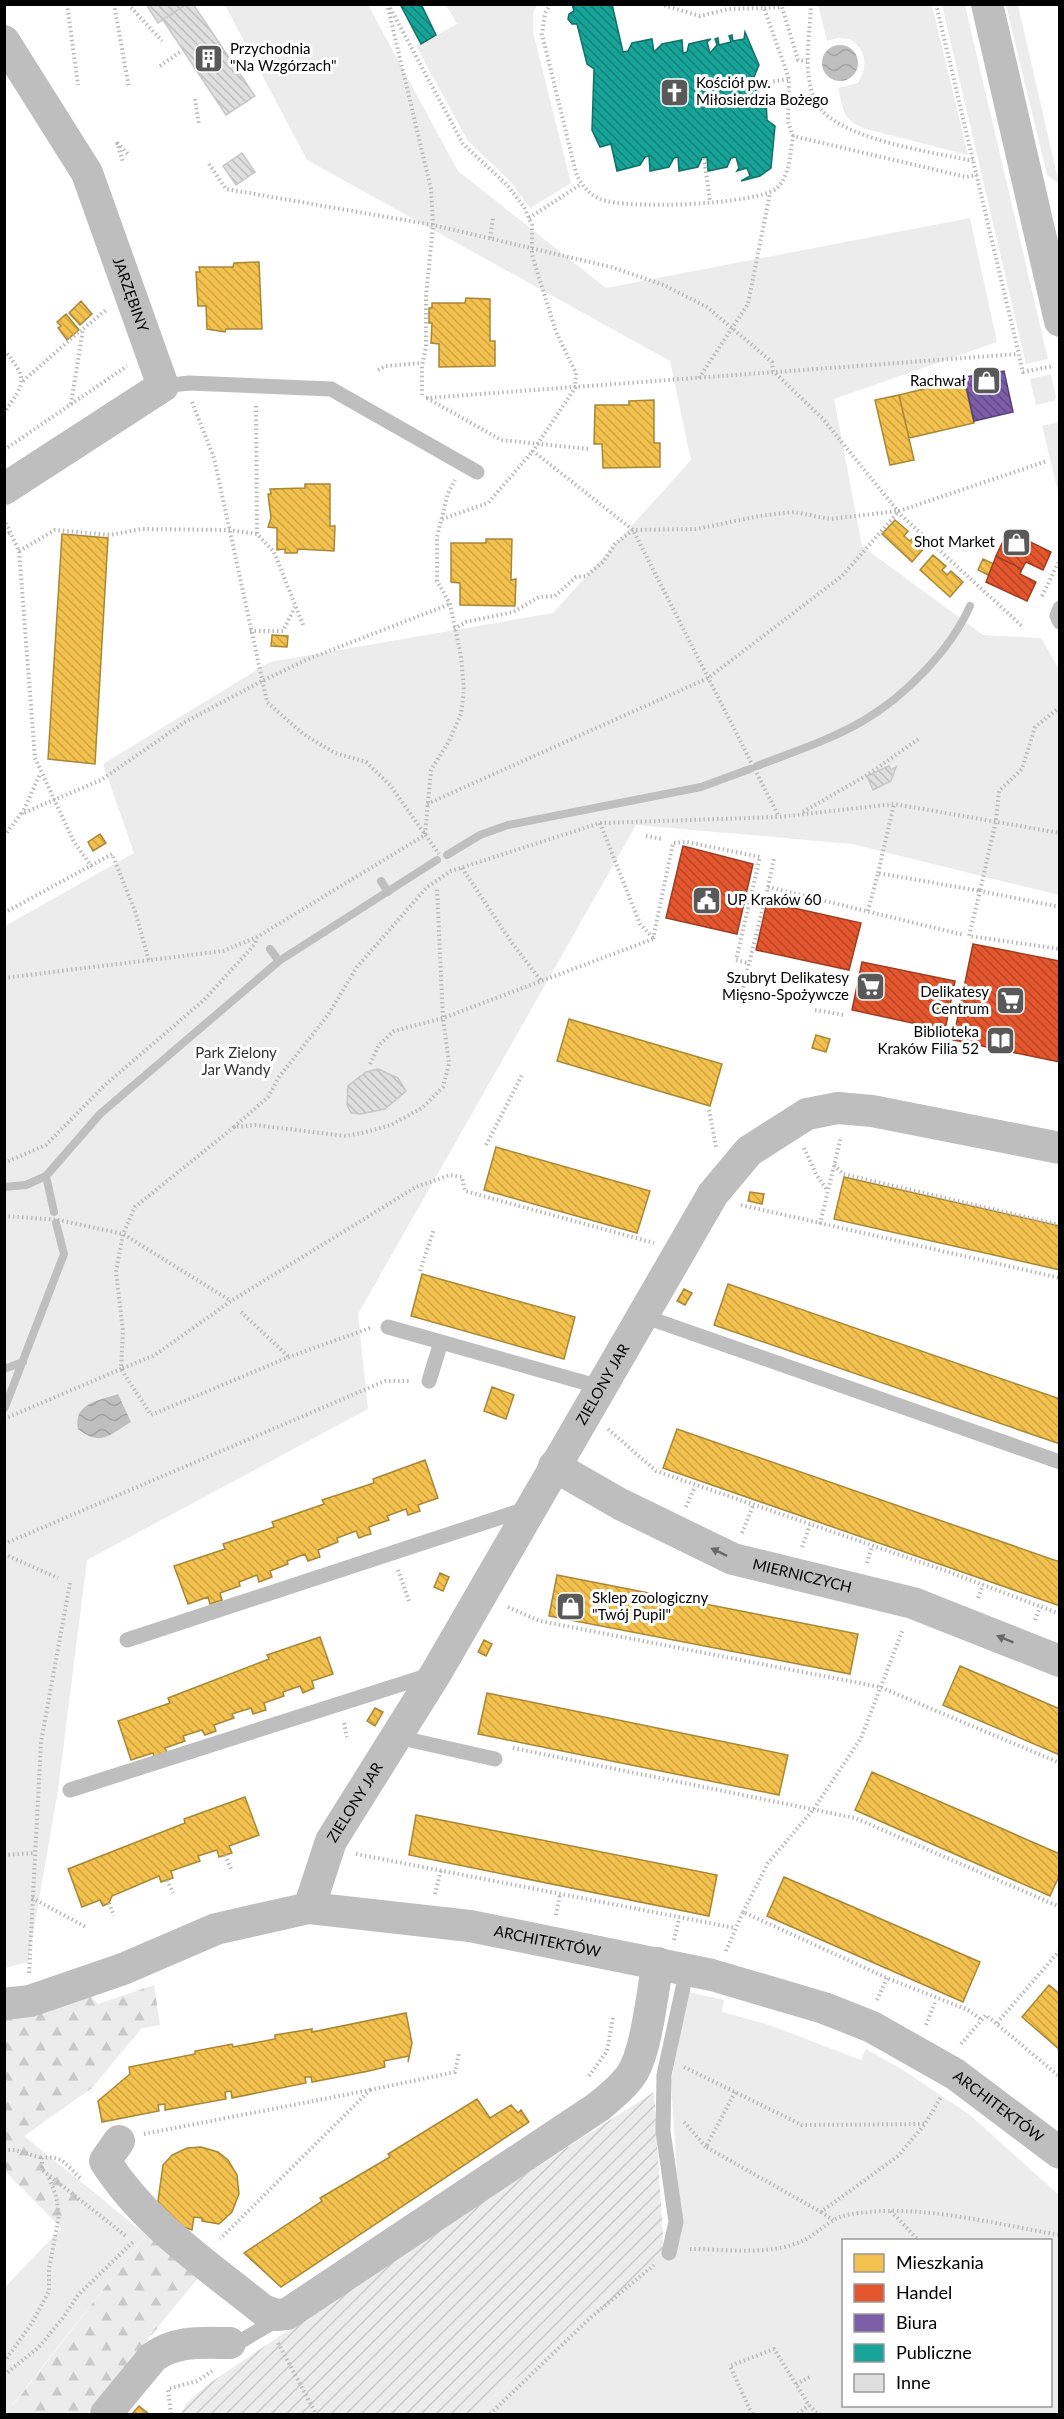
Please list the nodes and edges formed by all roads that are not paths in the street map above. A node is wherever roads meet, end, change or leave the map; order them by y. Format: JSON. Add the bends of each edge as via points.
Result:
{"nodes":[{"id":1,"x":987,"y":4,"type":"edge"},
{"id":2,"x":4,"y":41,"type":"edge"},
{"id":3,"x":1059,"y":321,"type":"edge"},
{"id":4,"x":174,"y":392,"type":"junction"},
{"id":5,"x":477,"y":472,"type":"dead end"},
{"id":6,"x":4,"y":489,"type":"edge"},
{"id":7,"x":1059,"y":608,"type":"edge"},
{"id":8,"x":1059,"y":622,"type":"edge"},
{"id":9,"x":1059,"y":1148,"type":"edge"},
{"id":10,"x":643,"y":1316,"type":"junction"},
{"id":11,"x":388,"y":1327,"type":"road end"},
{"id":12,"x":441,"y":1342,"type":"junction"},
{"id":13,"x":429,"y":1381,"type":"road end"},
{"id":14,"x":600,"y":1387,"type":"junction"},
{"id":15,"x":1059,"y":1462,"type":"edge"},
{"id":16,"x":554,"y":1466,"type":"junction"},
{"id":17,"x":530,"y":1508,"type":"junction"},
{"id":18,"x":128,"y":1640,"type":"dead end"},
{"id":19,"x":1059,"y":1661,"type":"edge"},
{"id":20,"x":436,"y":1673,"type":"junction"},
{"id":21,"x":397,"y":1737,"type":"junction"},
{"id":22,"x":495,"y":1759,"type":"dead end"},
{"id":23,"x":70,"y":1790,"type":"dead end"},
{"id":24,"x":309,"y":1908,"type":"junction"},
{"id":25,"x":672,"y":1966,"type":"junction"},
{"id":26,"x":17,"y":2002,"type":"edge"},
{"id":27,"x":112,"y":2151,"type":"road end"},
{"id":28,"x":1059,"y":2153,"type":"edge"},
{"id":29,"x":669,"y":2251,"type":"road end"},
{"id":30,"x":278,"y":2320,"type":"junction"},
{"id":31,"x":230,"y":2343,"type":"joint"},
{"id":32,"x":106,"y":2415,"type":"edge"}],
"edges":[{"from":1,"to":3,"type":"street"},
{"from":2,"to":4,"type":"street","name":"JARZĘBINY","via":[[87,173]]},
{"from":4,"to":5,"type":"lane","via":[[189,383],[331,389]]},
{"from":4,"to":6,"type":"street"},
{"from":7,"to":8,"type":"lane"},
{"from":9,"to":10,"type":"street","name":"ZIELONY JAR","via":[[872,1111],[838,1108],[807,1114],[748,1151],[730,1171]]},
{"from":10,"to":14,"type":"street","name":"ZIELONY JAR"},
{"from":10,"to":15,"type":"lane"},
{"from":11,"to":12,"type":"lane"},
{"from":12,"to":13,"type":"lane"},
{"from":12,"to":14,"type":"lane"},
{"from":14,"to":16,"type":"street","name":"ZIELONY JAR"},
{"from":16,"to":17,"type":"street","name":"ZIELONY JAR"},
{"from":19,"to":16,"type":"street","name":"MIERNICZYCH","one_way":true,"via":[[913,1603],[733,1559],[620,1504]]},
{"from":17,"to":18,"type":"lane"},
{"from":17,"to":20,"type":"street","name":"ZIELONY JAR"},
{"from":20,"to":21,"type":"street","name":"ZIELONY JAR"},
{"from":20,"to":23,"type":"lane"},
{"from":21,"to":22,"type":"lane"},
{"from":21,"to":24,"type":"street","name":"ZIELONY JAR","via":[[331,1841]]},
{"from":24,"to":25,"type":"street","name":"ARCHITEKTÓW","via":[[470,1926]]},
{"from":24,"to":26,"type":"street","name":"ARCHITEKTÓW","via":[[216,1929],[123,1969]]},
{"from":25,"to":28,"type":"street","name":"ARCHITEKTÓW","via":[[824,2008],[958,2059],[997,2103]]},
{"from":25,"to":29,"type":"lane","via":[[663,2131],[676,2222]]},
{"from":25,"to":30,"type":"street","via":[[631,2075],[598,2108]]},
{"from":27,"to":30,"type":"street","via":[[123,2189],[174,2239],[263,2310],[277,2315]]},
{"from":30,"to":31,"type":"lane"},
{"from":31,"to":32,"type":"street","via":[[180,2344],[163,2350]]}]}
